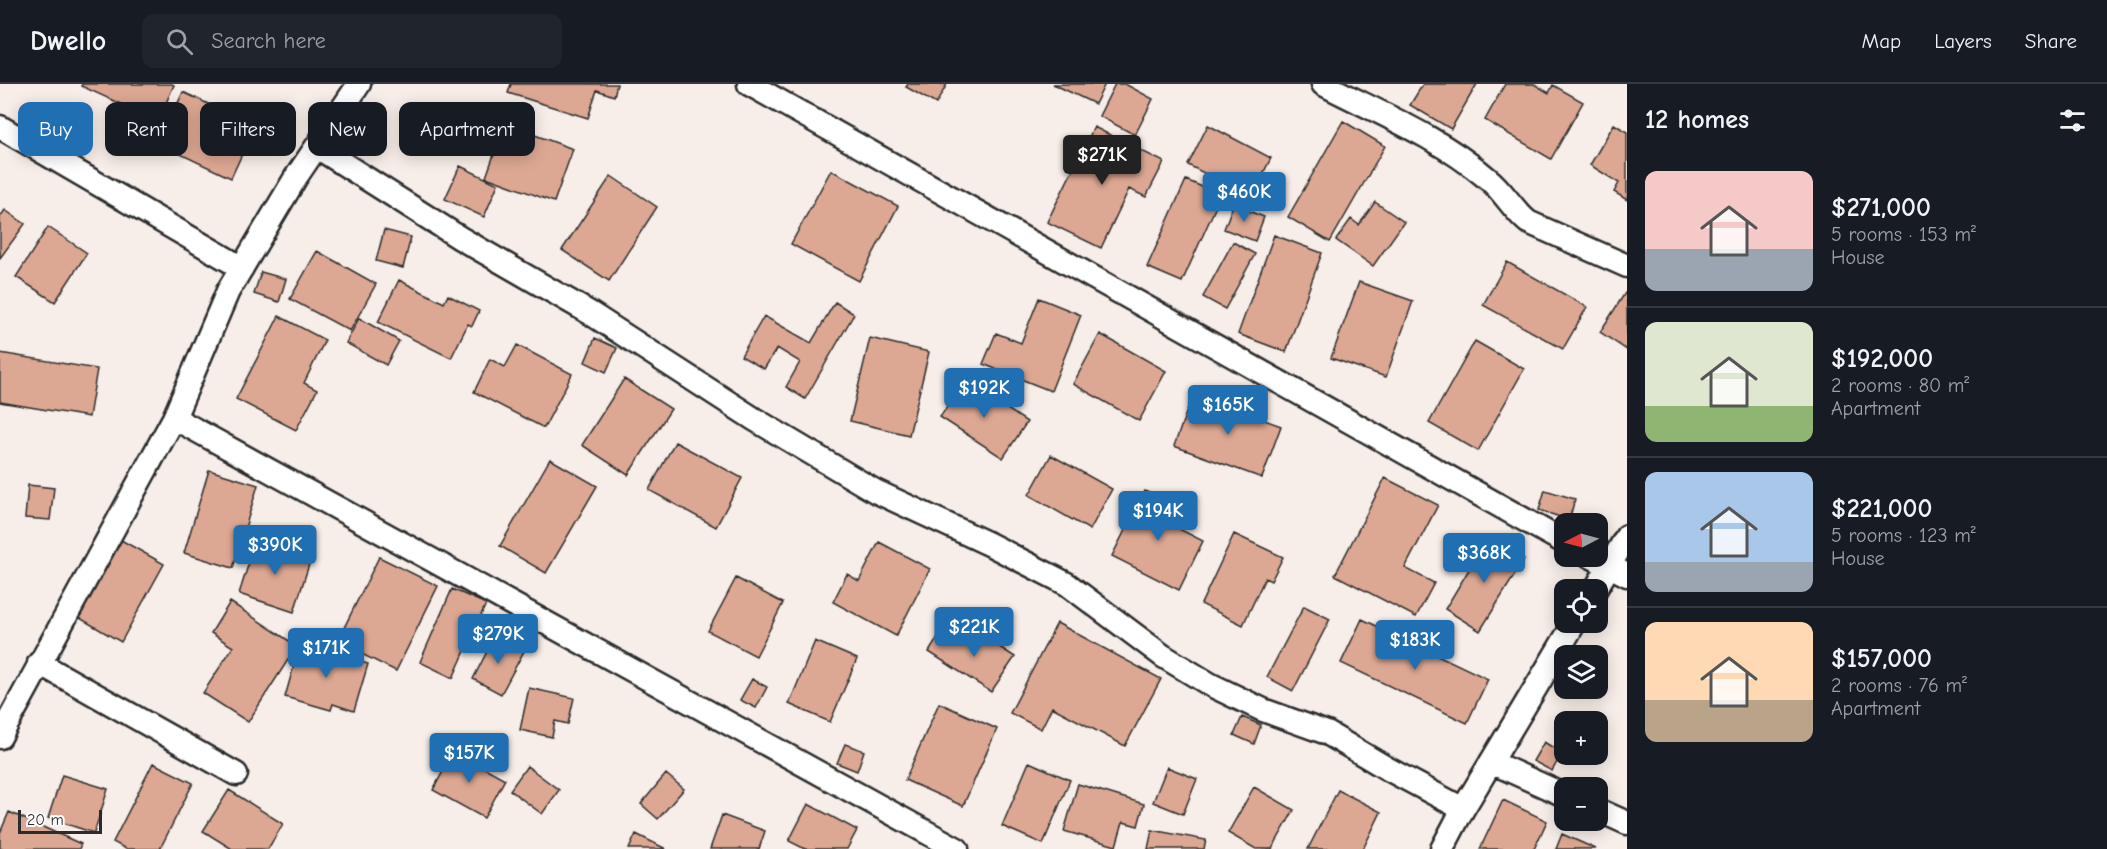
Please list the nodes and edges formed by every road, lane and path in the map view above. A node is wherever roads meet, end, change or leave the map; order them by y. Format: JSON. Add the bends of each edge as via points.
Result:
{"nodes":[{"id":1,"x":359,"y":84,"type":"edge"},
{"id":2,"x":749,"y":84,"type":"edge"},
{"id":3,"x":1323,"y":84,"type":"edge"},
{"id":4,"x":347,"y":102,"type":"edge"},
{"id":5,"x":0,"y":127,"type":"edge"},
{"id":6,"x":311,"y":156,"type":"edge"},
{"id":7,"x":331,"y":156,"type":"edge"},
{"id":8,"x":1627,"y":266,"type":"edge"},
{"id":9,"x":242,"y":268,"type":"junction"},
{"id":10,"x":174,"y":418,"type":"junction"},
{"id":11,"x":1554,"y":536,"type":"edge"},
{"id":12,"x":1627,"y":536,"type":"edge"},
{"id":13,"x":1609,"y":566,"type":"edge"},
{"id":14,"x":1601,"y":579,"type":"edge"},
{"id":15,"x":1568,"y":633,"type":"edge"},
{"id":16,"x":39,"y":663,"type":"junction"},
{"id":17,"x":0,"y":737,"type":"edge"},
{"id":18,"x":1491,"y":762,"type":"junction"},
{"id":19,"x":236,"y":774,"type":"dead end"},
{"id":20,"x":1554,"y":790,"type":"edge"},
{"id":21,"x":1463,"y":809,"type":"junction"},
{"id":22,"x":1608,"y":814,"type":"edge"},
{"id":23,"x":1627,"y":823,"type":"edge"},
{"id":24,"x":957,"y":849,"type":"edge"},
{"id":25,"x":1442,"y":849,"type":"edge"}],
"edges":[{"from":1,"to":4,"type":"street"},
{"from":2,"to":11,"type":"street"},
{"from":3,"to":8,"type":"street","via":[[1443,145],[1489,179],[1528,222]]},
{"from":5,"to":9,"type":"street"},
{"from":6,"to":9,"type":"street"},
{"from":7,"to":21,"type":"street","via":[[875,492],[989,543],[1067,584],[1163,656],[1211,685],[1263,710],[1328,733]]},
{"from":9,"to":10,"type":"street","via":[[228,291]]},
{"from":10,"to":16,"type":"street"},
{"from":10,"to":24,"type":"street"},
{"from":12,"to":13,"type":"street"},
{"from":13,"to":14,"type":"street"},
{"from":15,"to":18,"type":"street"},
{"from":16,"to":17,"type":"street"},
{"from":16,"to":19,"type":"street"},
{"from":18,"to":20,"type":"street"},
{"from":18,"to":21,"type":"street"},
{"from":21,"to":25,"type":"street"},
{"from":22,"to":23,"type":"street"}]}
